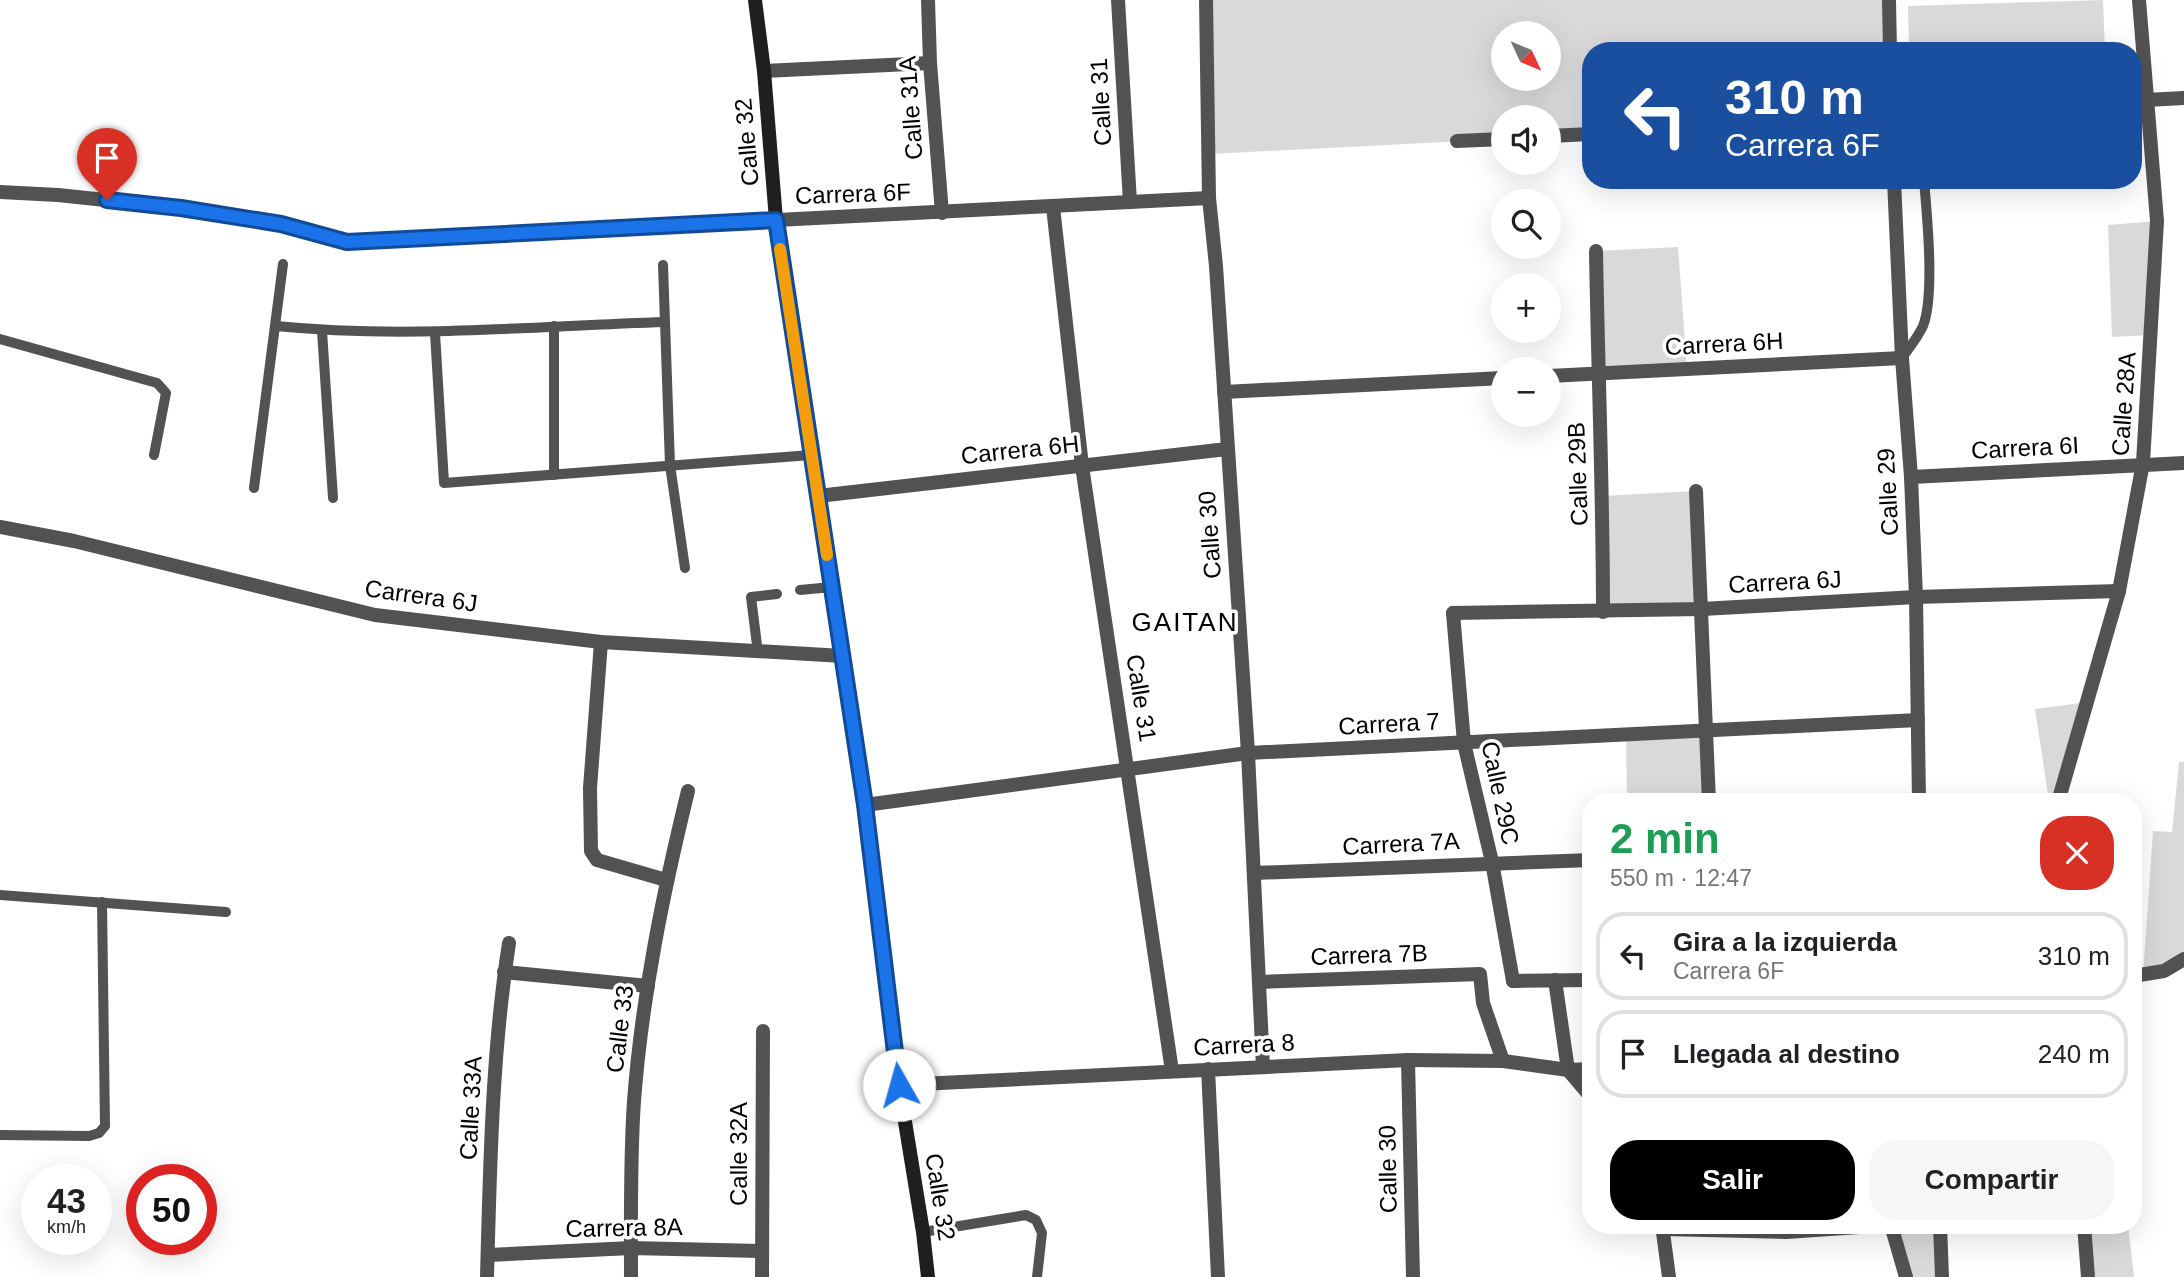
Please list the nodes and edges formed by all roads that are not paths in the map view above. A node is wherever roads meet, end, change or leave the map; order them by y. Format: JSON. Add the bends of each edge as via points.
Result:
{"nodes":[{"id":1,"x":755,"y":0,"type":"edge"},
{"id":2,"x":928,"y":0,"type":"edge"},
{"id":3,"x":1118,"y":0,"type":"edge"},
{"id":4,"x":1206,"y":0,"type":"edge"},
{"id":5,"x":1889,"y":0,"type":"edge"},
{"id":6,"x":2138,"y":0,"type":"edge"},
{"id":7,"x":1890,"y":42,"type":"edge"},
{"id":8,"x":2141,"y":42,"type":"edge"},
{"id":9,"x":2142,"y":50,"type":"edge"},
{"id":10,"x":930,"y":63,"type":"junction"},
{"id":11,"x":764,"y":71,"type":"junction"},
{"id":12,"x":2184,"y":98,"type":"edge"},
{"id":13,"x":2146,"y":100,"type":"junction"},
{"id":14,"x":1582,"y":134,"type":"edge"},
{"id":15,"x":1561,"y":135,"type":"edge"},
{"id":16,"x":1491,"y":140,"type":"edge"},
{"id":17,"x":1457,"y":141,"type":"dead end"},
{"id":18,"x":1894,"y":189,"type":"edge"},
{"id":19,"x":1925,"y":189,"type":"edge"},
{"id":20,"x":0,"y":192,"type":"edge"},
{"id":21,"x":1209,"y":198,"type":"junction"},
{"id":22,"x":1130,"y":202,"type":"junction"},
{"id":23,"x":1053,"y":206,"type":"junction"},
{"id":24,"x":942,"y":213,"type":"junction"},
{"id":25,"x":776,"y":220,"type":"junction"},
{"id":26,"x":1596,"y":251,"type":"dead end"},
{"id":27,"x":283,"y":264,"type":"dead end"},
{"id":28,"x":663,"y":265,"type":"dead end"},
{"id":29,"x":665,"y":322,"type":"junction"},
{"id":30,"x":276,"y":326,"type":"junction"},
{"id":31,"x":554,"y":326,"type":"junction"},
{"id":32,"x":322,"y":331,"type":"junction"},
{"id":33,"x":435,"y":333,"type":"junction"},
{"id":34,"x":0,"y":339,"type":"edge"},
{"id":35,"x":1902,"y":358,"type":"junction"},
{"id":36,"x":1598,"y":373,"type":"junction"},
{"id":37,"x":1561,"y":375,"type":"edge"},
{"id":38,"x":1491,"y":379,"type":"edge"},
{"id":39,"x":1224,"y":392,"type":"junction"},
{"id":40,"x":1227,"y":449,"type":"junction"},
{"id":41,"x":154,"y":455,"type":"dead end"},
{"id":42,"x":811,"y":455,"type":"junction"},
{"id":43,"x":2143,"y":463,"type":"junction"},
{"id":44,"x":2184,"y":463,"type":"edge"},
{"id":45,"x":670,"y":465,"type":"junction"},
{"id":46,"x":1082,"y":466,"type":"junction"},
{"id":47,"x":554,"y":475,"type":"junction"},
{"id":48,"x":1911,"y":477,"type":"junction"},
{"id":49,"x":254,"y":488,"type":"dead end"},
{"id":50,"x":1696,"y":491,"type":"dead end"},
{"id":51,"x":818,"y":496,"type":"junction"},
{"id":52,"x":333,"y":498,"type":"dead end"},
{"id":53,"x":0,"y":527,"type":"edge"},
{"id":54,"x":685,"y":568,"type":"dead end"},
{"id":55,"x":832,"y":587,"type":"junction"},
{"id":56,"x":800,"y":590,"type":"dead end"},
{"id":57,"x":2119,"y":591,"type":"junction"},
{"id":58,"x":777,"y":594,"type":"dead end"},
{"id":59,"x":1916,"y":597,"type":"junction"},
{"id":60,"x":1702,"y":609,"type":"junction"},
{"id":61,"x":1603,"y":612,"type":"junction"},
{"id":62,"x":1453,"y":613,"type":"joint"},
{"id":63,"x":601,"y":642,"type":"junction"},
{"id":64,"x":758,"y":653,"type":"junction"},
{"id":65,"x":843,"y":656,"type":"junction"},
{"id":66,"x":1918,"y":720,"type":"junction"},
{"id":67,"x":1705,"y":731,"type":"junction"},
{"id":68,"x":1459,"y":743,"type":"junction"},
{"id":69,"x":1248,"y":753,"type":"junction"},
{"id":70,"x":1129,"y":769,"type":"junction"},
{"id":71,"x":688,"y":791,"type":"dead end"},
{"id":72,"x":1708,"y":793,"type":"edge"},
{"id":73,"x":1919,"y":793,"type":"edge"},
{"id":74,"x":2060,"y":793,"type":"edge"},
{"id":75,"x":865,"y":805,"type":"junction"},
{"id":76,"x":1582,"y":860,"type":"edge"},
{"id":77,"x":1492,"y":862,"type":"junction"},
{"id":78,"x":1255,"y":873,"type":"junction"},
{"id":79,"x":666,"y":880,"type":"junction"},
{"id":80,"x":0,"y":895,"type":"edge"},
{"id":81,"x":102,"y":902,"type":"junction"},
{"id":82,"x":226,"y":912,"type":"dead end"},
{"id":83,"x":509,"y":943,"type":"dead end"},
{"id":84,"x":2181,"y":961,"type":"edge"},
{"id":85,"x":504,"y":972,"type":"junction"},
{"id":86,"x":2142,"y":975,"type":"edge"},
{"id":87,"x":1555,"y":980,"type":"junction"},
{"id":88,"x":1582,"y":981,"type":"edge"},
{"id":89,"x":1259,"y":982,"type":"junction"},
{"id":90,"x":648,"y":986,"type":"junction"},
{"id":91,"x":763,"y":1031,"type":"dead end"},
{"id":92,"x":1408,"y":1059,"type":"junction"},
{"id":93,"x":1503,"y":1061,"type":"junction"},
{"id":94,"x":1263,"y":1067,"type":"junction"},
{"id":95,"x":1208,"y":1069,"type":"junction"},
{"id":96,"x":1582,"y":1069,"type":"edge"},
{"id":97,"x":1568,"y":1070,"type":"junction"},
{"id":98,"x":1172,"y":1071,"type":"junction"},
{"id":99,"x":899,"y":1085,"type":"junction"},
{"id":100,"x":1582,"y":1086,"type":"edge"},
{"id":101,"x":0,"y":1135,"type":"edge"},
{"id":102,"x":923,"y":1231,"type":"junction"},
{"id":103,"x":1663,"y":1234,"type":"edge"},
{"id":104,"x":1893,"y":1234,"type":"edge"},
{"id":105,"x":1940,"y":1234,"type":"edge"},
{"id":106,"x":2085,"y":1234,"type":"edge"},
{"id":107,"x":631,"y":1248,"type":"junction"},
{"id":108,"x":761,"y":1251,"type":"junction"},
{"id":109,"x":488,"y":1255,"type":"junction"},
{"id":110,"x":487,"y":1277,"type":"edge"},
{"id":111,"x":631,"y":1277,"type":"edge"},
{"id":112,"x":762,"y":1277,"type":"edge"},
{"id":113,"x":928,"y":1277,"type":"edge"},
{"id":114,"x":1037,"y":1277,"type":"edge"},
{"id":115,"x":1218,"y":1277,"type":"edge"},
{"id":116,"x":1413,"y":1277,"type":"edge"},
{"id":117,"x":1670,"y":1277,"type":"edge"},
{"id":118,"x":1906,"y":1277,"type":"edge"},
{"id":119,"x":1942,"y":1277,"type":"edge"},
{"id":120,"x":2088,"y":1277,"type":"edge"}],
"edges":[{"from":1,"to":11,"type":"main road","name":"Calle 32"},
{"from":2,"to":10,"type":"street","name":"Calle 31A"},
{"from":3,"to":22,"type":"street","name":"Calle 31"},
{"from":4,"to":21,"type":"street","name":"Calle 30"},
{"from":5,"to":7,"type":"street"},
{"from":6,"to":8,"type":"street","name":"Calle 28A"},
{"from":9,"to":13,"type":"street","name":"Calle 28A"},
{"from":10,"to":11,"type":"street"},
{"from":10,"to":24,"type":"street","name":"Calle 31A"},
{"from":11,"to":25,"type":"main road","name":"Calle 32"},
{"from":12,"to":13,"type":"street"},
{"from":13,"to":43,"type":"street","name":"Calle 28A","via":[[2157,221]]},
{"from":14,"to":15,"type":"street"},
{"from":16,"to":17,"type":"street"},
{"from":18,"to":35,"type":"street","name":"Calle 29"},
{"from":19,"to":35,"type":"lane","via":[[1928,306],[1922,328]]},
{"from":20,"to":25,"type":"street","name":"Carrera 6F","via":[[181,208],[281,224],[347,242]]},
{"from":21,"to":22,"type":"street","name":"Carrera 6F"},
{"from":21,"to":39,"type":"street","name":"Calle 30"},
{"from":22,"to":23,"type":"street","name":"Carrera 6F"},
{"from":23,"to":24,"type":"street","name":"Carrera 6F"},
{"from":23,"to":46,"type":"street","name":"Calle 31"},
{"from":24,"to":25,"type":"street","name":"Carrera 6F"},
{"from":25,"to":42,"type":"main road","name":"Calle 32"},
{"from":26,"to":36,"type":"street","name":"Calle 29B"},
{"from":27,"to":30,"type":"lane"},
{"from":28,"to":29,"type":"lane"},
{"from":29,"to":31,"type":"lane"},
{"from":29,"to":45,"type":"lane"},
{"from":30,"to":32,"type":"lane"},
{"from":30,"to":49,"type":"lane"},
{"from":31,"to":33,"type":"lane"},
{"from":31,"to":47,"type":"lane"},
{"from":32,"to":33,"type":"lane"},
{"from":32,"to":52,"type":"lane"},
{"from":33,"to":47,"type":"lane","via":[[444,483]]},
{"from":34,"to":41,"type":"lane","via":[[157,383],[166,393]]},
{"from":35,"to":36,"type":"street","name":"Carrera 6H"},
{"from":35,"to":48,"type":"street","name":"Calle 29"},
{"from":36,"to":37,"type":"street","name":"Carrera 6H"},
{"from":36,"to":61,"type":"street","name":"Calle 29B"},
{"from":38,"to":39,"type":"street"},
{"from":39,"to":40,"type":"street","name":"Calle 30"},
{"from":40,"to":46,"type":"street","name":"Carrera 6H"},
{"from":40,"to":69,"type":"street","name":"Calle 30"},
{"from":42,"to":45,"type":"lane"},
{"from":42,"to":51,"type":"main road","name":"Calle 32"},
{"from":43,"to":44,"type":"street","name":"Carrera 6I"},
{"from":43,"to":48,"type":"street","name":"Carrera 6I"},
{"from":43,"to":57,"type":"street","name":"Calle 28A"},
{"from":45,"to":47,"type":"lane"},
{"from":45,"to":54,"type":"lane"},
{"from":46,"to":51,"type":"street","name":"Carrera 6H"},
{"from":46,"to":70,"type":"street","name":"Calle 31"},
{"from":48,"to":59,"type":"street","name":"Calle 29"},
{"from":50,"to":60,"type":"street"},
{"from":51,"to":55,"type":"main road","name":"Calle 32"},
{"from":53,"to":63,"type":"street","name":"Carrera 6J","via":[[375,615]]},
{"from":55,"to":56,"type":"lane"},
{"from":55,"to":65,"type":"main road","name":"Calle 32"},
{"from":57,"to":59,"type":"street","name":"Carrera 6J"},
{"from":57,"to":74,"type":"street","name":"Calle 28A"},
{"from":58,"to":64,"type":"lane","via":[[751,597]]},
{"from":59,"to":60,"type":"street","name":"Carrera 6J"},
{"from":59,"to":66,"type":"street","name":"Calle 29"},
{"from":60,"to":61,"type":"street","name":"Carrera 6J"},
{"from":60,"to":67,"type":"street"},
{"from":61,"to":62,"type":"street","name":"Carrera 6J"},
{"from":62,"to":68,"type":"street","name":"Calle 29C"},
{"from":63,"to":64,"type":"street","name":"Carrera 6J"},
{"from":63,"to":79,"type":"street","via":[[590,788],[591,851],[597,860]]},
{"from":64,"to":65,"type":"street","name":"Carrera 6J"},
{"from":65,"to":75,"type":"main road","name":"Calle 32"},
{"from":66,"to":67,"type":"street","name":"Carrera 7"},
{"from":66,"to":73,"type":"street","name":"Calle 29"},
{"from":67,"to":68,"type":"street","name":"Carrera 7"},
{"from":67,"to":72,"type":"street"},
{"from":68,"to":69,"type":"street","name":"Carrera 7"},
{"from":68,"to":77,"type":"street","name":"Calle 29C"},
{"from":69,"to":70,"type":"street","name":"Carrera 7"},
{"from":69,"to":78,"type":"street","name":"Calle 30"},
{"from":70,"to":75,"type":"street","name":"Carrera 7"},
{"from":70,"to":98,"type":"street","name":"Calle 31"},
{"from":71,"to":79,"type":"street","name":"Calle 33"},
{"from":75,"to":99,"type":"main road","name":"Calle 32"},
{"from":76,"to":77,"type":"street","name":"Carrera 7A"},
{"from":77,"to":78,"type":"street","name":"Carrera 7A"},
{"from":77,"to":87,"type":"street","name":"Calle 29C","via":[[1513,981]]},
{"from":78,"to":89,"type":"street","name":"Calle 30"},
{"from":79,"to":90,"type":"street","name":"Calle 33"},
{"from":80,"to":81,"type":"lane"},
{"from":81,"to":82,"type":"lane"},
{"from":81,"to":101,"type":"lane","via":[[105,1126],[89,1136]]},
{"from":83,"to":85,"type":"street","name":"Calle 33A"},
{"from":84,"to":86,"type":"street","via":[[2164,971]]},
{"from":85,"to":90,"type":"street"},
{"from":85,"to":109,"type":"street","name":"Calle 33A","via":[[491,1131]]},
{"from":87,"to":88,"type":"street"},
{"from":87,"to":97,"type":"street"},
{"from":89,"to":93,"type":"street","name":"Carrera 7B","via":[[1480,974],[1483,1003]]},
{"from":89,"to":94,"type":"street","name":"Calle 30"},
{"from":90,"to":107,"type":"street","name":"Calle 33","via":[[634,1102]]},
{"from":91,"to":108,"type":"street","name":"Calle 32A"},
{"from":92,"to":93,"type":"street","name":"Carrera 8"},
{"from":92,"to":94,"type":"street","name":"Carrera 8"},
{"from":92,"to":116,"type":"street","name":"Calle 30"},
{"from":93,"to":97,"type":"street","name":"Carrera 8"},
{"from":94,"to":95,"type":"street","name":"Carrera 8"},
{"from":95,"to":98,"type":"street","name":"Carrera 8"},
{"from":95,"to":115,"type":"street"},
{"from":96,"to":97,"type":"street","name":"Carrera 8"},
{"from":97,"to":100,"type":"street"},
{"from":98,"to":99,"type":"street","name":"Carrera 8"},
{"from":99,"to":102,"type":"main road","name":"Calle 32"},
{"from":102,"to":113,"type":"main road","name":"Calle 32"},
{"from":102,"to":114,"type":"lane","via":[[1026,1215],[1037,1220],[1042,1233]]},
{"from":103,"to":117,"type":"street"},
{"from":104,"to":118,"type":"street"},
{"from":105,"to":119,"type":"street"},
{"from":106,"to":120,"type":"street"},
{"from":107,"to":108,"type":"street","name":"Carrera 8A"},
{"from":107,"to":109,"type":"street","name":"Carrera 8A"},
{"from":107,"to":111,"type":"street","name":"Calle 33"},
{"from":108,"to":112,"type":"street","name":"Calle 32A"},
{"from":109,"to":110,"type":"street","name":"Calle 33A"}]}
